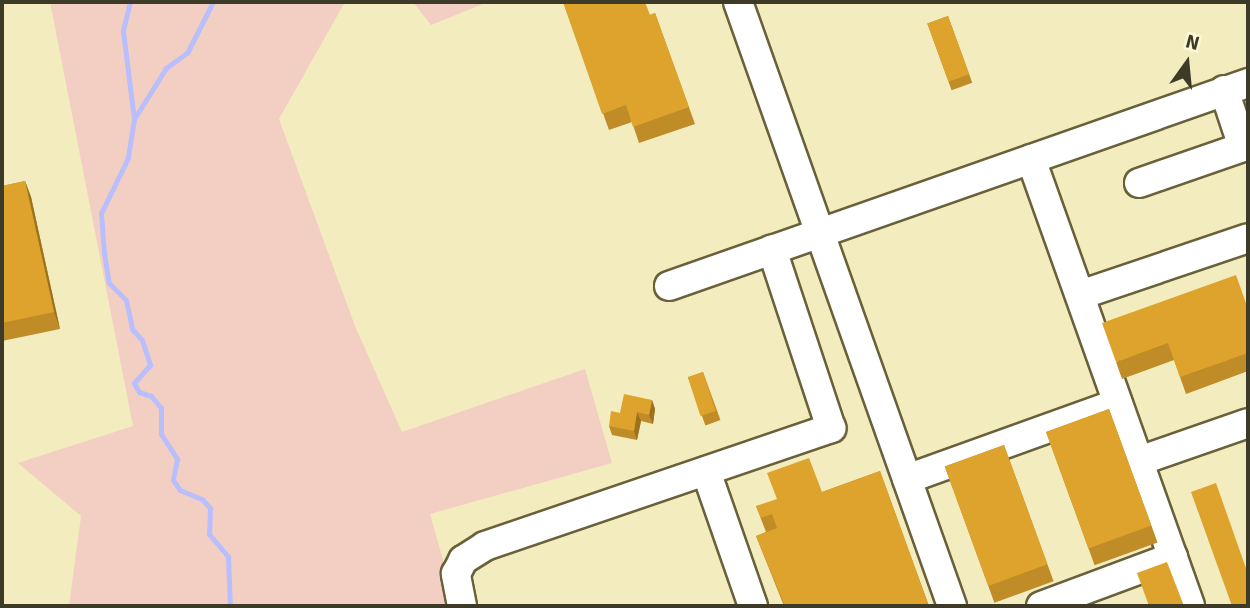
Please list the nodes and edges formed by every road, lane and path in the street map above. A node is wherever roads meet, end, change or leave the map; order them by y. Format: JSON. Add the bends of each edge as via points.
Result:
{"nodes":[{"id":1,"x":738,"y":2,"type":"edge"},
{"id":2,"x":1236,"y":87,"type":"edge"},
{"id":3,"x":1031,"y":159,"type":"junction"},
{"id":4,"x":1139,"y":183,"type":"dead end"},
{"id":5,"x":821,"y":233,"type":"junction"},
{"id":6,"x":1248,"y":238,"type":"edge"},
{"id":7,"x":772,"y":250,"type":"junction"},
{"id":8,"x":669,"y":286,"type":"dead end"},
{"id":9,"x":1080,"y":295,"type":"junction"},
{"id":10,"x":1118,"y":402,"type":"junction"},
{"id":11,"x":1248,"y":423,"type":"edge"},
{"id":12,"x":1139,"y":461,"type":"junction"},
{"id":13,"x":706,"y":471,"type":"junction"},
{"id":14,"x":907,"y":479,"type":"junction"},
{"id":15,"x":1173,"y":557,"type":"junction"},
{"id":16,"x":463,"y":606,"type":"edge"},
{"id":17,"x":753,"y":606,"type":"edge"},
{"id":18,"x":952,"y":606,"type":"edge"},
{"id":19,"x":1041,"y":606,"type":"edge"},
{"id":20,"x":1190,"y":606,"type":"edge"}],
"edges":[{"from":1,"to":5,"type":"lane"},
{"from":2,"to":3,"type":"lane"},
{"from":2,"to":4,"type":"lane","via":[[1243,147]]},
{"from":3,"to":5,"type":"lane"},
{"from":3,"to":9,"type":"lane"},
{"from":5,"to":7,"type":"lane"},
{"from":5,"to":14,"type":"lane"},
{"from":6,"to":9,"type":"lane"},
{"from":7,"to":8,"type":"lane"},
{"from":7,"to":13,"type":"lane","via":[[831,429]]},
{"from":9,"to":10,"type":"lane"},
{"from":10,"to":12,"type":"lane"},
{"from":10,"to":14,"type":"lane"},
{"from":11,"to":12,"type":"lane"},
{"from":12,"to":15,"type":"lane"},
{"from":13,"to":16,"type":"lane","via":[[485,546],[463,560],[456,574]]},
{"from":13,"to":17,"type":"lane"},
{"from":14,"to":18,"type":"lane"},
{"from":15,"to":19,"type":"lane"},
{"from":15,"to":20,"type":"lane"}]}
